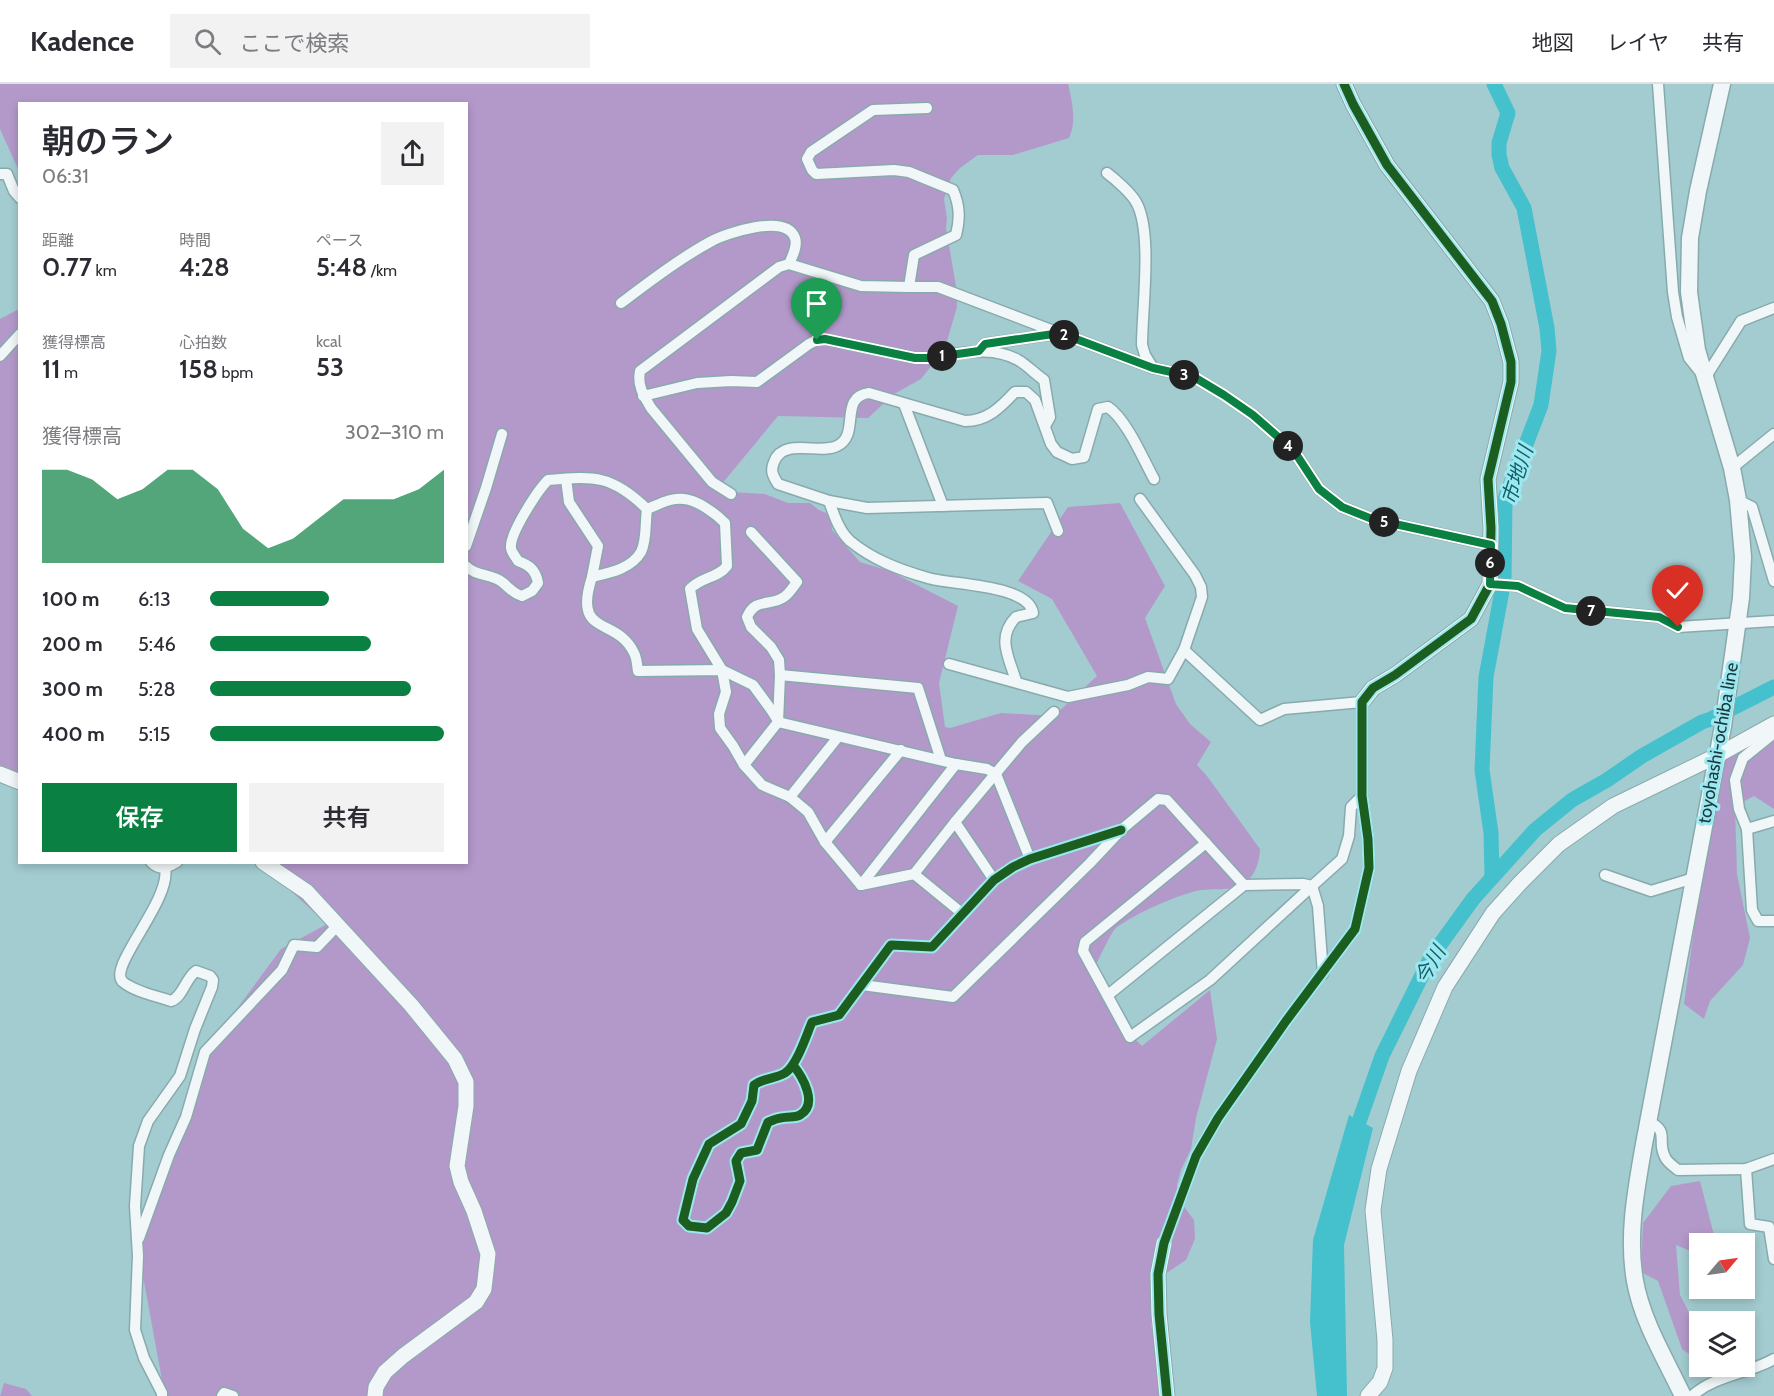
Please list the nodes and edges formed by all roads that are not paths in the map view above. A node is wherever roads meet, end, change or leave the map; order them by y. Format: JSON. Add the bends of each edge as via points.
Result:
{"nodes":[{"id":1,"x":1344,"y":84,"type":"edge"},
{"id":2,"x":1658,"y":84,"type":"edge"},
{"id":3,"x":1722,"y":84,"type":"edge"},
{"id":4,"x":927,"y":108,"type":"dead end"},
{"id":5,"x":1107,"y":173,"type":"dead end"},
{"id":6,"x":0,"y":174,"type":"edge"},
{"id":7,"x":18,"y":196,"type":"edge"},
{"id":8,"x":789,"y":264,"type":"junction"},
{"id":9,"x":909,"y":287,"type":"junction"},
{"id":10,"x":621,"y":303,"type":"dead end"},
{"id":11,"x":1774,"y":308,"type":"edge"},
{"id":12,"x":1060,"y":333,"type":"junction"},
{"id":13,"x":18,"y":336,"type":"edge"},
{"id":14,"x":979,"y":351,"type":"junction"},
{"id":15,"x":0,"y":356,"type":"edge"},
{"id":16,"x":1153,"y":368,"type":"junction"},
{"id":17,"x":1705,"y":378,"type":"junction"},
{"id":18,"x":643,"y":396,"type":"junction"},
{"id":19,"x":904,"y":404,"type":"junction"},
{"id":20,"x":1045,"y":426,"type":"junction"},
{"id":21,"x":502,"y":434,"type":"dead end"},
{"id":22,"x":1774,"y":434,"type":"edge"},
{"id":23,"x":1732,"y":468,"type":"junction"},
{"id":24,"x":566,"y":479,"type":"junction"},
{"id":25,"x":1154,"y":479,"type":"dead end"},
{"id":26,"x":731,"y":494,"type":"dead end"},
{"id":27,"x":1140,"y":499,"type":"dead end"},
{"id":28,"x":1738,"y":500,"type":"junction"},
{"id":29,"x":829,"y":501,"type":"junction"},
{"id":30,"x":943,"y":506,"type":"junction"},
{"id":31,"x":647,"y":510,"type":"junction"},
{"id":32,"x":752,"y":531,"type":"dead end"},
{"id":33,"x":1058,"y":531,"type":"dead end"},
{"id":34,"x":468,"y":540,"type":"edge"},
{"id":35,"x":1491,"y":545,"type":"junction"},
{"id":36,"x":468,"y":568,"type":"edge"},
{"id":37,"x":592,"y":577,"type":"junction"},
{"id":38,"x":1774,"y":581,"type":"edge"},
{"id":39,"x":1490,"y":584,"type":"junction"},
{"id":40,"x":1774,"y":621,"type":"edge"},
{"id":41,"x":1738,"y":623,"type":"junction"},
{"id":42,"x":1184,"y":650,"type":"junction"},
{"id":43,"x":950,"y":664,"type":"dead end"},
{"id":44,"x":722,"y":670,"type":"junction"},
{"id":45,"x":780,"y":675,"type":"junction"},
{"id":46,"x":1016,"y":681,"type":"junction"},
{"id":47,"x":1362,"y":702,"type":"junction"},
{"id":48,"x":1054,"y":712,"type":"dead end"},
{"id":49,"x":778,"y":722,"type":"junction"},
{"id":50,"x":1774,"y":724,"type":"edge"},
{"id":51,"x":1774,"y":733,"type":"edge"},
{"id":52,"x":838,"y":737,"type":"junction"},
{"id":53,"x":901,"y":750,"type":"junction"},
{"id":54,"x":1718,"y":755,"type":"junction"},
{"id":55,"x":941,"y":760,"type":"junction"},
{"id":56,"x":956,"y":764,"type":"junction"},
{"id":57,"x":744,"y":765,"type":"junction"},
{"id":58,"x":0,"y":774,"type":"edge"},
{"id":59,"x":996,"y":774,"type":"junction"},
{"id":60,"x":18,"y":781,"type":"edge"},
{"id":61,"x":1362,"y":796,"type":"junction"},
{"id":62,"x":790,"y":797,"type":"junction"},
{"id":63,"x":1774,"y":821,"type":"edge"},
{"id":64,"x":955,"y":822,"type":"junction"},
{"id":65,"x":1747,"y":829,"type":"junction"},
{"id":66,"x":1121,"y":830,"type":"junction"},
{"id":67,"x":825,"y":843,"type":"junction"},
{"id":68,"x":1206,"y":843,"type":"junction"},
{"id":69,"x":1030,"y":859,"type":"junction"},
{"id":70,"x":153,"y":864,"type":"edge"},
{"id":71,"x":173,"y":864,"type":"edge"},
{"id":72,"x":266,"y":864,"type":"edge"},
{"id":73,"x":165,"y":868,"type":"junction"},
{"id":74,"x":914,"y":874,"type":"junction"},
{"id":75,"x":1605,"y":875,"type":"dead end"},
{"id":76,"x":1694,"y":878,"type":"junction"},
{"id":77,"x":994,"y":880,"type":"junction"},
{"id":78,"x":861,"y":885,"type":"junction"},
{"id":79,"x":1244,"y":885,"type":"junction"},
{"id":80,"x":1312,"y":886,"type":"junction"},
{"id":81,"x":963,"y":914,"type":"junction"},
{"id":82,"x":1774,"y":921,"type":"edge"},
{"id":83,"x":338,"y":926,"type":"junction"},
{"id":84,"x":1323,"y":974,"type":"junction"},
{"id":85,"x":862,"y":985,"type":"junction"},
{"id":86,"x":1108,"y":995,"type":"junction"},
{"id":87,"x":793,"y":1065,"type":"junction"},
{"id":88,"x":1648,"y":1121,"type":"junction"},
{"id":89,"x":1774,"y":1159,"type":"edge"},
{"id":90,"x":1746,"y":1169,"type":"junction"},
{"id":91,"x":1164,"y":1243,"type":"joint"},
{"id":92,"x":137,"y":1244,"type":"junction"},
{"id":93,"x":1774,"y":1259,"type":"edge"},
{"id":94,"x":1774,"y":1359,"type":"edge"},
{"id":95,"x":162,"y":1396,"type":"edge"},
{"id":96,"x":222,"y":1396,"type":"edge"},
{"id":97,"x":233,"y":1396,"type":"edge"},
{"id":98,"x":375,"y":1396,"type":"edge"},
{"id":99,"x":1167,"y":1396,"type":"edge"},
{"id":100,"x":1368,"y":1396,"type":"edge"},
{"id":101,"x":1683,"y":1396,"type":"edge"},
{"id":102,"x":1692,"y":1396,"type":"edge"}],
"edges":[{"from":1,"to":35,"type":"street","via":[[1387,165],[1492,301],[1501,324],[1511,382],[1488,479]]},
{"from":2,"to":17,"type":"street","via":[[1673,292],[1689,358]]},
{"from":3,"to":17,"type":"main road","name":"toyohashi-ochiba line","via":[[1690,238],[1689,292]]},
{"from":4,"to":9,"type":"street","via":[[873,110],[807,159],[816,174],[894,170],[953,190],[960,220],[956,235],[914,255]]},
{"from":5,"to":16,"type":"street","via":[[1135,201],[1143,218],[1143,345]]},
{"from":6,"to":7,"type":"street","via":[[7,174]]},
{"from":8,"to":9,"type":"street","via":[[861,286]]},
{"from":8,"to":10,"type":"street","via":[[795,236],[784,226],[769,225],[711,241]]},
{"from":8,"to":18,"type":"street","via":[[766,275],[640,371],[638,381]]},
{"from":9,"to":12,"type":"street","via":[[938,287]]},
{"from":11,"to":17,"type":"street","via":[[1742,321]]},
{"from":12,"to":14,"type":"street","via":[[985,344]]},
{"from":12,"to":16,"type":"street"},
{"from":13,"to":15,"type":"street"},
{"from":14,"to":18,"type":"street","via":[[915,358],[817,340],[757,382],[697,383]]},
{"from":14,"to":20,"type":"street","via":[[1018,360],[1044,380],[1050,417]]},
{"from":16,"to":35,"type":"street","via":[[1194,377],[1253,415],[1294,451],[1319,489],[1342,507],[1372,519]]},
{"from":17,"to":23,"type":"main road","name":"toyohashi-ochiba line"},
{"from":18,"to":26,"type":"street","via":[[690,458],[712,482]]},
{"from":19,"to":20,"type":"street","via":[[977,421],[998,411],[1015,392],[1026,392],[1035,400]]},
{"from":19,"to":29,"type":"street","via":[[860,394],[852,406],[848,437],[840,445],[832,449],[792,448],[776,457],[772,467],[778,484]]},
{"from":19,"to":30,"type":"street"},
{"from":20,"to":25,"type":"street","via":[[1057,452],[1072,459],[1081,458],[1098,409],[1108,407]]},
{"from":21,"to":34,"type":"street"},
{"from":22,"to":23,"type":"street"},
{"from":23,"to":28,"type":"main road","name":"toyohashi-ochiba line"},
{"from":24,"to":31,"type":"street","via":[[605,480],[619,485]]},
{"from":24,"to":36,"type":"street","via":[[548,480],[541,487],[512,538],[511,548],[518,561],[537,574],[538,583],[532,591],[522,596],[513,593],[501,580]]},
{"from":24,"to":37,"type":"street","via":[[569,502],[598,546]]},
{"from":27,"to":42,"type":"street","via":[[1201,587],[1202,597]]},
{"from":28,"to":38,"type":"street","via":[[1752,507]]},
{"from":28,"to":41,"type":"main road","name":"toyohashi-ochiba line","via":[[1743,557]]},
{"from":29,"to":30,"type":"street","via":[[867,508]]},
{"from":29,"to":46,"type":"street","via":[[849,540],[886,565],[932,579],[1003,591],[1026,602],[1033,614],[1016,617],[1005,633],[1004,643]]},
{"from":30,"to":33,"type":"street","via":[[1047,503]]},
{"from":31,"to":37,"type":"street","via":[[641,552],[627,566]]},
{"from":31,"to":44,"type":"street","via":[[666,501],[684,499],[717,514],[725,523],[727,566],[690,589],[697,629]]},
{"from":32,"to":45,"type":"street","via":[[797,582],[783,598],[751,609],[747,618],[771,647]]},
{"from":35,"to":39,"type":"street"},
{"from":37,"to":44,"type":"street","via":[[585,597],[588,612],[634,652],[638,671]]},
{"from":39,"to":41,"type":"street","via":[[1518,586],[1565,608],[1659,617],[1678,627]]},
{"from":39,"to":47,"type":"street","via":[[1471,619],[1374,688]]},
{"from":40,"to":41,"type":"street"},
{"from":41,"to":54,"type":"main road","name":"toyohashi-ochiba line"},
{"from":42,"to":46,"type":"street","via":[[1168,679],[1148,677],[1068,697]]},
{"from":42,"to":47,"type":"street","via":[[1260,720],[1284,709]]},
{"from":43,"to":46,"type":"street"},
{"from":44,"to":49,"type":"street","via":[[753,686]]},
{"from":44,"to":57,"type":"street","via":[[726,692],[719,714],[720,728]]},
{"from":45,"to":49,"type":"street"},
{"from":45,"to":55,"type":"street","via":[[918,688]]},
{"from":47,"to":61,"type":"street"},
{"from":48,"to":59,"type":"street"},
{"from":49,"to":52,"type":"street"},
{"from":49,"to":57,"type":"street"},
{"from":50,"to":54,"type":"street"},
{"from":51,"to":65,"type":"street","via":[[1743,758],[1735,780],[1739,809]]},
{"from":52,"to":53,"type":"street"},
{"from":52,"to":62,"type":"street"},
{"from":53,"to":55,"type":"street"},
{"from":53,"to":67,"type":"street"},
{"from":54,"to":76,"type":"main road","name":"toyohashi-ochiba line"},
{"from":54,"to":100,"type":"street","via":[[1613,806],[1559,844],[1493,913],[1445,987],[1408,1071],[1379,1169],[1373,1210],[1385,1368]]},
{"from":55,"to":56,"type":"street"},
{"from":56,"to":59,"type":"street"},
{"from":56,"to":78,"type":"street"},
{"from":57,"to":62,"type":"street","via":[[762,785]]},
{"from":58,"to":60,"type":"street"},
{"from":59,"to":64,"type":"street"},
{"from":59,"to":69,"type":"street"},
{"from":61,"to":80,"type":"street","via":[[1351,807],[1342,859]]},
{"from":61,"to":84,"type":"street","via":[[1369,868],[1355,929]]},
{"from":62,"to":67,"type":"street","via":[[808,812]]},
{"from":63,"to":65,"type":"street"},
{"from":64,"to":74,"type":"street"},
{"from":64,"to":77,"type":"street"},
{"from":65,"to":82,"type":"street","via":[[1752,910],[1758,921]]},
{"from":66,"to":68,"type":"street","via":[[1149,804],[1167,800]]},
{"from":66,"to":69,"type":"street"},
{"from":66,"to":85,"type":"street","via":[[953,997]]},
{"from":67,"to":78,"type":"street"},
{"from":68,"to":79,"type":"street"},
{"from":68,"to":86,"type":"street","via":[[1085,942],[1083,951]]},
{"from":69,"to":77,"type":"street"},
{"from":70,"to":73,"type":"street"},
{"from":71,"to":73,"type":"street"},
{"from":72,"to":83,"type":"street","via":[[307,892]]},
{"from":73,"to":92,"type":"street","via":[[163,891],[124,957],[120,979],[171,1001],[179,997],[196,971],[210,975],[213,980],[180,1076],[148,1121],[139,1146]]},
{"from":74,"to":78,"type":"street"},
{"from":74,"to":81,"type":"street"},
{"from":75,"to":76,"type":"street","via":[[1651,891]]},
{"from":76,"to":88,"type":"main road","name":"toyohashi-ochiba line"},
{"from":77,"to":81,"type":"street"},
{"from":79,"to":80,"type":"street"},
{"from":79,"to":86,"type":"street"},
{"from":80,"to":84,"type":"street","via":[[1318,906]]},
{"from":80,"to":86,"type":"street","via":[[1210,980],[1130,1037]]},
{"from":81,"to":85,"type":"street","via":[[932,947],[891,945]]},
{"from":83,"to":92,"type":"street","via":[[317,946],[294,945],[282,970],[205,1052],[186,1117]]},
{"from":83,"to":98,"type":"street","via":[[411,1005],[455,1059],[466,1082],[458,1166],[488,1254],[484,1289],[476,1302],[385,1372]]},
{"from":84,"to":91,"type":"street","via":[[1286,1021],[1196,1156]]},
{"from":85,"to":87,"type":"street","via":[[839,1015],[812,1022]]},
{"from":87,"to":87,"type":"street","via":[[786,1072],[754,1085],[752,1101],[741,1124],[709,1144],[684,1211],[683,1220],[689,1226],[707,1228],[726,1213],[741,1181],[736,1161],[741,1153],[757,1150],[768,1122],[804,1112],[809,1099],[804,1078]]},
{"from":88,"to":90,"type":"street","via":[[1658,1126],[1666,1160],[1678,1170]]},
{"from":88,"to":101,"type":"main road","name":"toyohashi-ochiba line","via":[[1632,1212],[1635,1281],[1651,1328]]},
{"from":89,"to":90,"type":"street"},
{"from":90,"to":93,"type":"street","via":[[1750,1224],[1769,1227]]},
{"from":91,"to":99,"type":"street","via":[[1158,1274]]},
{"from":92,"to":95,"type":"street","via":[[135,1330]]},
{"from":94,"to":102,"type":"street","via":[[1718,1380]]},
{"from":96,"to":97,"type":"street"}]}
